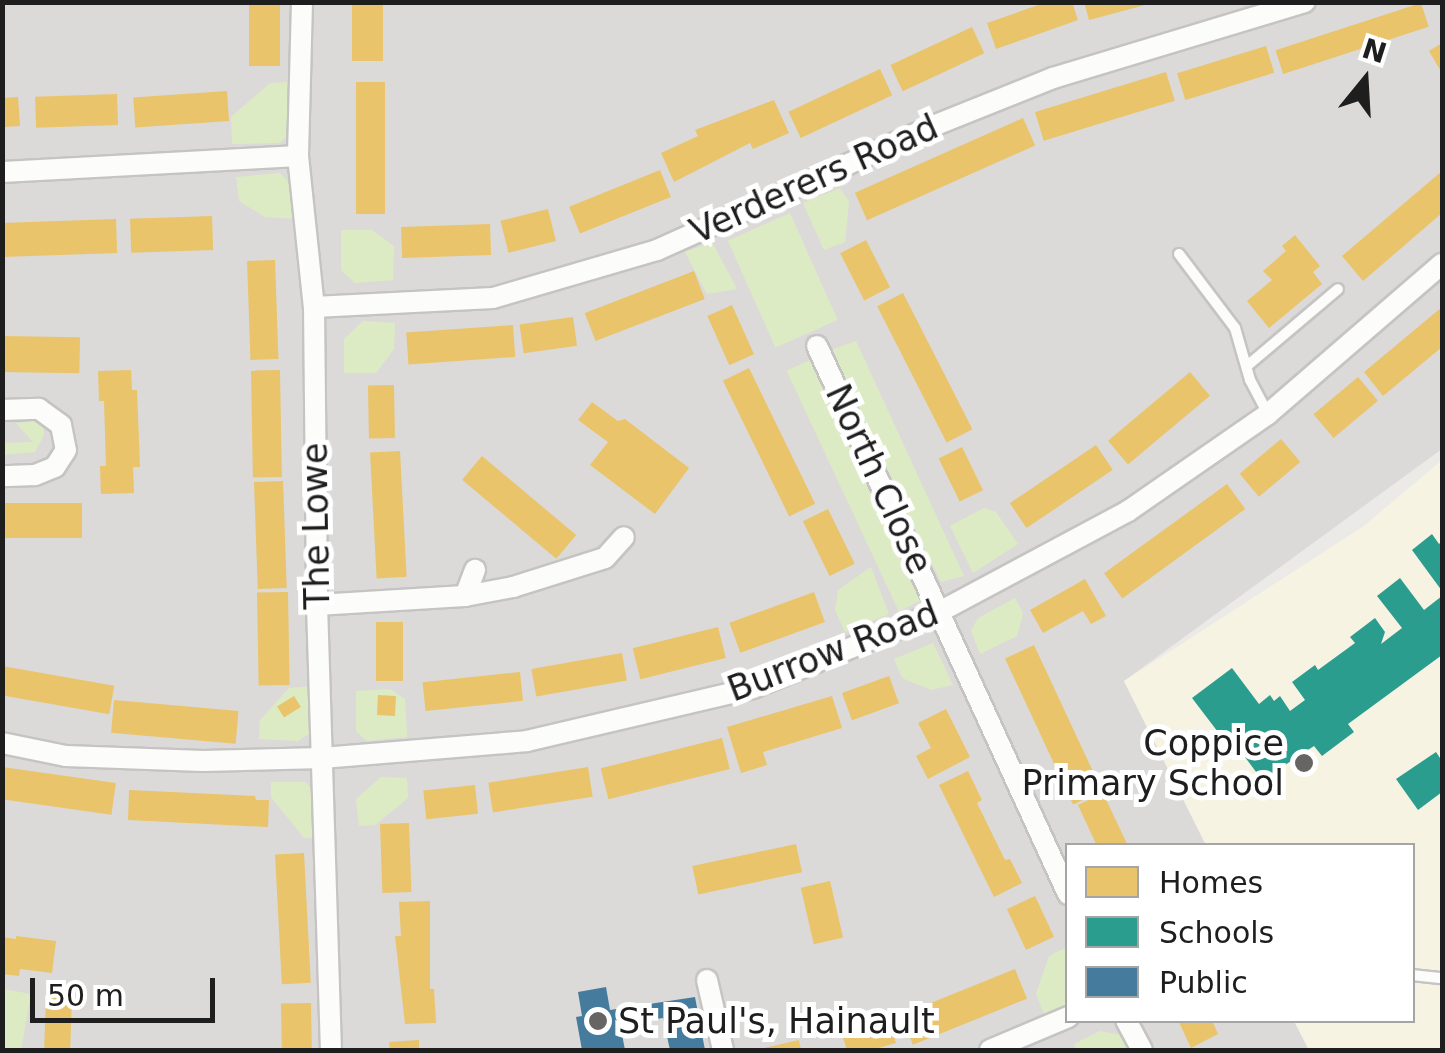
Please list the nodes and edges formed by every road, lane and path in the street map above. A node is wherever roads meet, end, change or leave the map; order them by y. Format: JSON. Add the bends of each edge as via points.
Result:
{"nodes":[{"id":1,"x":302,"y":2,"type":"edge"},
{"id":2,"x":1305,"y":2,"type":"edge"},
{"id":3,"x":298,"y":156,"type":"junction"},
{"id":4,"x":2,"y":172,"type":"edge"},
{"id":5,"x":1179,"y":254,"type":"dead end"},
{"id":6,"x":1442,"y":264,"type":"edge"},
{"id":7,"x":1338,"y":289,"type":"dead end"},
{"id":8,"x":314,"y":307,"type":"junction"},
{"id":9,"x":818,"y":346,"type":"dead end"},
{"id":10,"x":1246,"y":366,"type":"junction"},
{"id":11,"x":2,"y":410,"type":"edge"},
{"id":12,"x":1268,"y":414,"type":"junction"},
{"id":13,"x":2,"y":476,"type":"edge"},
{"id":14,"x":624,"y":537,"type":"dead end"},
{"id":15,"x":475,"y":570,"type":"dead end"},
{"id":16,"x":464,"y":596,"type":"junction"},
{"id":17,"x":317,"y":605,"type":"junction"},
{"id":18,"x":941,"y":611,"type":"junction"},
{"id":19,"x":2,"y":742,"type":"edge"},
{"id":20,"x":322,"y":758,"type":"junction"},
{"id":21,"x":1065,"y":887,"type":"edge"},
{"id":22,"x":1415,"y":974,"type":"edge"},
{"id":23,"x":1442,"y":978,"type":"edge"},
{"id":24,"x":707,"y":980,"type":"dead end"},
{"id":25,"x":1065,"y":1018,"type":"edge"},
{"id":26,"x":1128,"y":1023,"type":"edge"},
{"id":27,"x":331,"y":1050,"type":"edge"},
{"id":28,"x":723,"y":1050,"type":"edge"},
{"id":29,"x":990,"y":1050,"type":"edge"},
{"id":30,"x":1142,"y":1050,"type":"edge"}],
"edges":[{"from":1,"to":3,"type":"street","name":"The Lowe"},
{"from":2,"to":8,"type":"street","name":"Verderers Road","via":[[1053,78],[657,250],[493,298]]},
{"from":3,"to":4,"type":"street"},
{"from":3,"to":8,"type":"street","name":"The Lowe"},
{"from":5,"to":10,"type":"lane","via":[[1235,328]]},
{"from":6,"to":12,"type":"street","name":"Burrow Road"},
{"from":7,"to":10,"type":"lane"},
{"from":8,"to":17,"type":"street","name":"The Lowe"},
{"from":9,"to":18,"type":"street","name":"North Close"},
{"from":10,"to":12,"type":"lane"},
{"from":11,"to":13,"type":"street","via":[[40,410],[62,425],[66,450],[55,468]]},
{"from":12,"to":18,"type":"street","name":"Burrow Road","via":[[1128,511]]},
{"from":14,"to":16,"type":"street","via":[[605,558]]},
{"from":15,"to":16,"type":"street"},
{"from":16,"to":17,"type":"street"},
{"from":17,"to":20,"type":"street","name":"The Lowe"},
{"from":18,"to":20,"type":"street","name":"Burrow Road","via":[[753,688],[527,741]]},
{"from":18,"to":21,"type":"street","name":"North Close"},
{"from":19,"to":20,"type":"street","name":"Burrow Road","via":[[66,756]]},
{"from":20,"to":27,"type":"street","name":"The Lowe"},
{"from":22,"to":23,"type":"lane"},
{"from":24,"to":28,"type":"street"},
{"from":25,"to":29,"type":"street"},
{"from":26,"to":30,"type":"street"}]}
